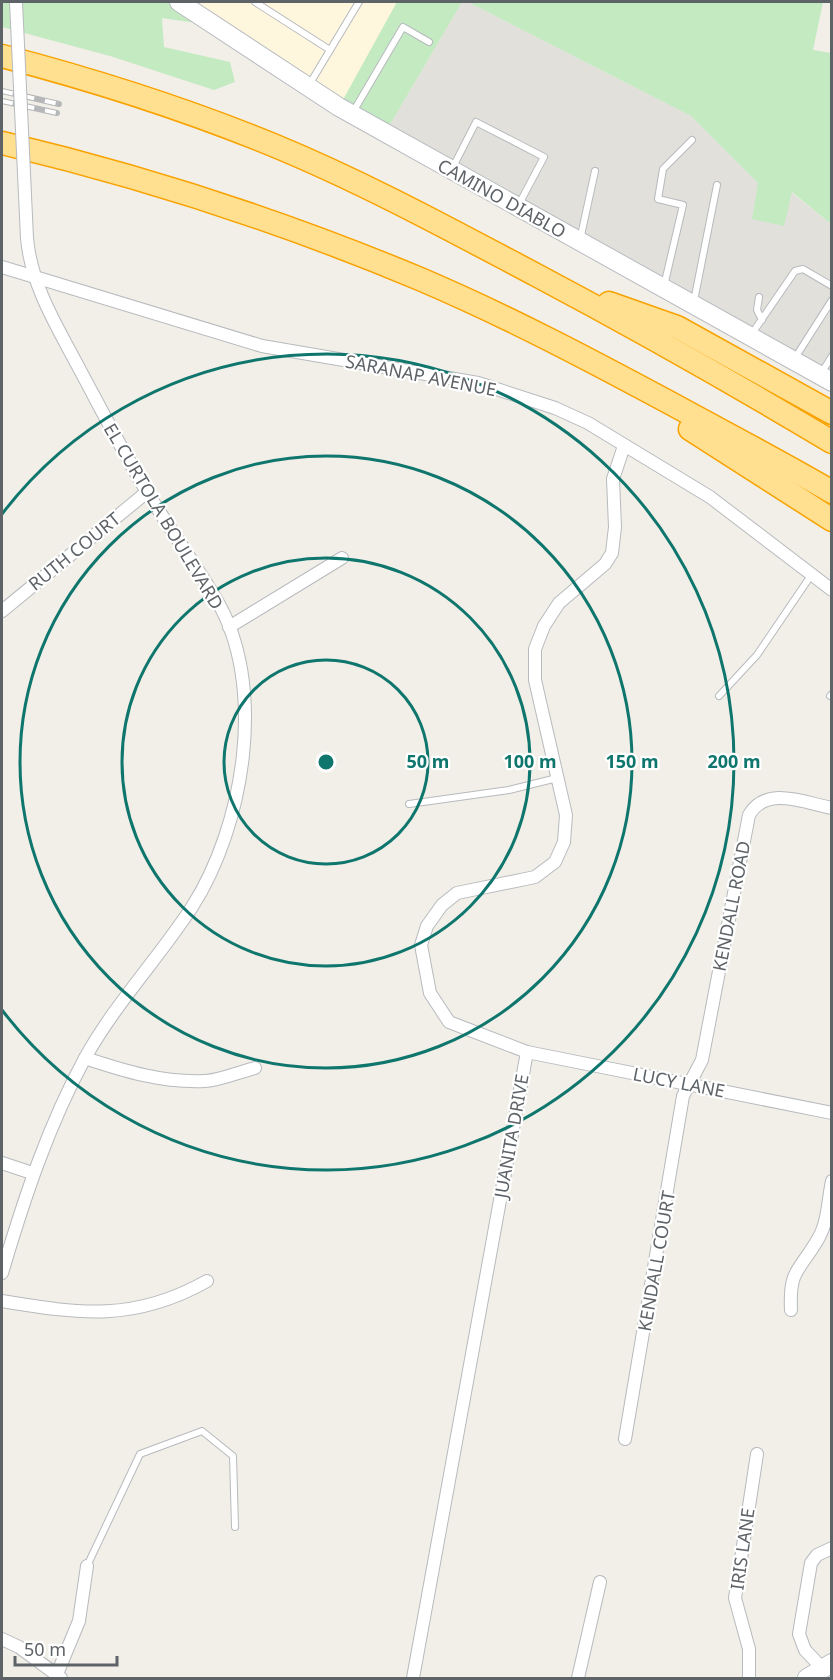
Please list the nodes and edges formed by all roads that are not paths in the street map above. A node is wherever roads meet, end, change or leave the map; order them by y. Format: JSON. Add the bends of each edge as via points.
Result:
{"nodes":[{"id":1,"x":16,"y":2,"type":"edge"},
{"id":2,"x":179,"y":2,"type":"edge"},
{"id":3,"x":255,"y":2,"type":"edge"},
{"id":4,"x":359,"y":2,"type":"edge"},
{"id":5,"x":429,"y":42,"type":"dead end"},
{"id":6,"x":330,"y":50,"type":"junction"},
{"id":7,"x":2,"y":56,"type":"edge"},
{"id":8,"x":308,"y":88,"type":"junction"},
{"id":9,"x":352,"y":115,"type":"junction"},
{"id":10,"x":692,"y":140,"type":"dead end"},
{"id":11,"x":2,"y":143,"type":"edge"},
{"id":12,"x":451,"y":170,"type":"junction"},
{"id":13,"x":596,"y":171,"type":"dead end"},
{"id":14,"x":717,"y":185,"type":"dead end"},
{"id":15,"x":517,"y":206,"type":"junction"},
{"id":16,"x":579,"y":241,"type":"junction"},
{"id":17,"x":2,"y":267,"type":"edge"},
{"id":18,"x":33,"y":276,"type":"junction"},
{"id":19,"x":831,"y":286,"type":"edge"},
{"id":20,"x":664,"y":287,"type":"junction"},
{"id":21,"x":564,"y":290,"type":"junction"},
{"id":22,"x":759,"y":297,"type":"dead end"},
{"id":23,"x":831,"y":300,"type":"edge"},
{"id":24,"x":694,"y":304,"type":"junction"},
{"id":25,"x":762,"y":320,"type":"junction"},
{"id":26,"x":749,"y":337,"type":"junction"},
{"id":27,"x":581,"y":356,"type":"junction"},
{"id":28,"x":831,"y":356,"type":"edge"},
{"id":29,"x":793,"y":361,"type":"junction"},
{"id":30,"x":727,"y":379,"type":"junction"},
{"id":31,"x":826,"y":379,"type":"edge"},
{"id":32,"x":831,"y":412,"type":"edge"},
{"id":33,"x":831,"y":426,"type":"edge"},
{"id":34,"x":831,"y":442,"type":"edge"},
{"id":35,"x":624,"y":446,"type":"junction"},
{"id":36,"x":147,"y":492,"type":"junction"},
{"id":37,"x":831,"y":492,"type":"edge"},
{"id":38,"x":831,"y":520,"type":"edge"},
{"id":39,"x":342,"y":558,"type":"dead end"},
{"id":40,"x":812,"y":574,"type":"junction"},
{"id":41,"x":831,"y":590,"type":"edge"},
{"id":42,"x":2,"y":610,"type":"edge"},
{"id":43,"x":229,"y":627,"type":"junction"},
{"id":44,"x":719,"y":696,"type":"dead end"},
{"id":45,"x":557,"y":778,"type":"junction"},
{"id":46,"x":409,"y":804,"type":"dead end"},
{"id":47,"x":831,"y":808,"type":"edge"},
{"id":48,"x":527,"y":1052,"type":"junction"},
{"id":49,"x":85,"y":1058,"type":"junction"},
{"id":50,"x":255,"y":1068,"type":"dead end"},
{"id":51,"x":690,"y":1084,"type":"junction"},
{"id":52,"x":831,"y":1113,"type":"edge"},
{"id":53,"x":2,"y":1163,"type":"edge"},
{"id":54,"x":32,"y":1173,"type":"junction"},
{"id":55,"x":831,"y":1180,"type":"edge"},
{"id":56,"x":2,"y":1273,"type":"edge"},
{"id":57,"x":207,"y":1281,"type":"dead end"},
{"id":58,"x":2,"y":1301,"type":"edge"},
{"id":59,"x":791,"y":1310,"type":"dead end"},
{"id":60,"x":625,"y":1439,"type":"dead end"},
{"id":61,"x":757,"y":1454,"type":"dead end"},
{"id":62,"x":235,"y":1527,"type":"dead end"},
{"id":63,"x":831,"y":1548,"type":"edge"},
{"id":64,"x":87,"y":1566,"type":"joint"},
{"id":65,"x":600,"y":1582,"type":"dead end"},
{"id":66,"x":2,"y":1639,"type":"edge"},
{"id":67,"x":829,"y":1668,"type":"edge"},
{"id":68,"x":59,"y":1676,"type":"edge"},
{"id":69,"x":413,"y":1678,"type":"edge"},
{"id":70,"x":578,"y":1678,"type":"edge"},
{"id":71,"x":749,"y":1678,"type":"edge"},
{"id":72,"x":807,"y":1678,"type":"edge"}],
"edges":[{"from":1,"to":18,"type":"street","name":"EL CURTOLA BOULEVARD","bridge":true,"via":[[27,238]]},
{"from":2,"to":8,"type":"street","name":"CAMINO DIABLO"},
{"from":3,"to":6,"type":"lane"},
{"from":4,"to":6,"type":"lane"},
{"from":5,"to":9,"type":"lane","via":[[403,27]]},
{"from":6,"to":8,"type":"lane"},
{"from":7,"to":21,"type":"highway","via":[[136,95],[275,146],[381,194]]},
{"from":8,"to":9,"type":"street","name":"CAMINO DIABLO"},
{"from":9,"to":12,"type":"street","name":"CAMINO DIABLO"},
{"from":10,"to":20,"type":"lane","via":[[663,170],[658,200],[683,205]]},
{"from":11,"to":27,"type":"highway","via":[[146,181],[313,237],[465,299]]},
{"from":12,"to":15,"type":"street","name":"CAMINO DIABLO"},
{"from":12,"to":15,"type":"lane","via":[[477,122],[544,157]]},
{"from":13,"to":16,"type":"lane"},
{"from":14,"to":24,"type":"lane"},
{"from":15,"to":16,"type":"street","name":"CAMINO DIABLO"},
{"from":16,"to":20,"type":"street","name":"CAMINO DIABLO"},
{"from":17,"to":18,"type":"street","name":"SARANAP AVENUE"},
{"from":18,"to":35,"type":"street","name":"SARANAP AVENUE","via":[[262,345],[478,383],[555,408]]},
{"from":18,"to":36,"type":"street","name":"EL CURTOLA BOULEVARD"},
{"from":19,"to":25,"type":"lane","via":[[803,270],[795,271]]},
{"from":20,"to":24,"type":"street","name":"CAMINO DIABLO"},
{"from":21,"to":30,"type":"highway"},
{"from":21,"to":32,"type":"highway","via":[[644,313],[677,327]]},
{"from":22,"to":25,"type":"lane","via":[[757,310]]},
{"from":23,"to":29,"type":"lane"},
{"from":24,"to":26,"type":"street","name":"CAMINO DIABLO"},
{"from":25,"to":26,"type":"lane"},
{"from":26,"to":29,"type":"street","name":"CAMINO DIABLO"},
{"from":27,"to":37,"type":"highway"},
{"from":27,"to":38,"type":"highway"},
{"from":28,"to":31,"type":"lane"},
{"from":29,"to":31,"type":"street","name":"CAMINO DIABLO"},
{"from":30,"to":33,"type":"highway","via":[[782,399]]},
{"from":30,"to":34,"type":"highway"},
{"from":35,"to":40,"type":"street","name":"SARANAP AVENUE","via":[[737,515]]},
{"from":35,"to":45,"type":"street","name":"JUANITA DRIVE","via":[[613,478],[612,553],[605,564],[559,603],[541,631],[535,649],[535,680]]},
{"from":36,"to":42,"type":"street","name":"RUTH COURT"},
{"from":36,"to":43,"type":"street","name":"EL CURTOLA BOULEVARD","via":[[218,602]]},
{"from":39,"to":43,"type":"street"},
{"from":40,"to":41,"type":"street","name":"SARANAP AVENUE"},
{"from":40,"to":44,"type":"lane","via":[[757,655]]},
{"from":43,"to":49,"type":"street","name":"EL CURTOLA BOULEVARD","via":[[244,691],[244,731],[242,775],[222,844],[193,905]]},
{"from":45,"to":46,"type":"lane","via":[[509,790]]},
{"from":45,"to":48,"type":"street","name":"JUANITA DRIVE","via":[[566,815],[555,862],[535,877],[457,893],[442,905],[427,926],[421,945],[430,993],[449,1022]]},
{"from":47,"to":51,"type":"street","name":"KENDALL ROAD","via":[[779,797],[759,802],[748,815],[702,1060]]},
{"from":48,"to":51,"type":"street","name":"LUCY LANE"},
{"from":48,"to":69,"type":"street","name":"JUANITA DRIVE"},
{"from":49,"to":50,"type":"street","via":[[170,1080],[206,1081]]},
{"from":49,"to":54,"type":"street","name":"EL CURTOLA BOULEVARD"},
{"from":51,"to":52,"type":"street","name":"LUCY LANE"},
{"from":51,"to":60,"type":"street","name":"KENDALL COURT","via":[[684,1096]]},
{"from":53,"to":54,"type":"street"},
{"from":54,"to":56,"type":"street","name":"EL CURTOLA BOULEVARD"},
{"from":55,"to":59,"type":"street","via":[[821,1232],[790,1285]]},
{"from":57,"to":58,"type":"street","via":[[182,1295],[122,1311],[70,1311]]},
{"from":61,"to":71,"type":"street","name":"IRIS LANE","via":[[735,1598],[748,1649]]},
{"from":62,"to":64,"type":"lane","via":[[233,1456],[202,1431],[140,1454]]},
{"from":63,"to":67,"type":"street","via":[[811,1563],[799,1634],[805,1650]]},
{"from":64,"to":68,"type":"street","via":[[79,1621]]},
{"from":65,"to":70,"type":"street"},
{"from":66,"to":68,"type":"street"},
{"from":67,"to":72,"type":"street"}]}
